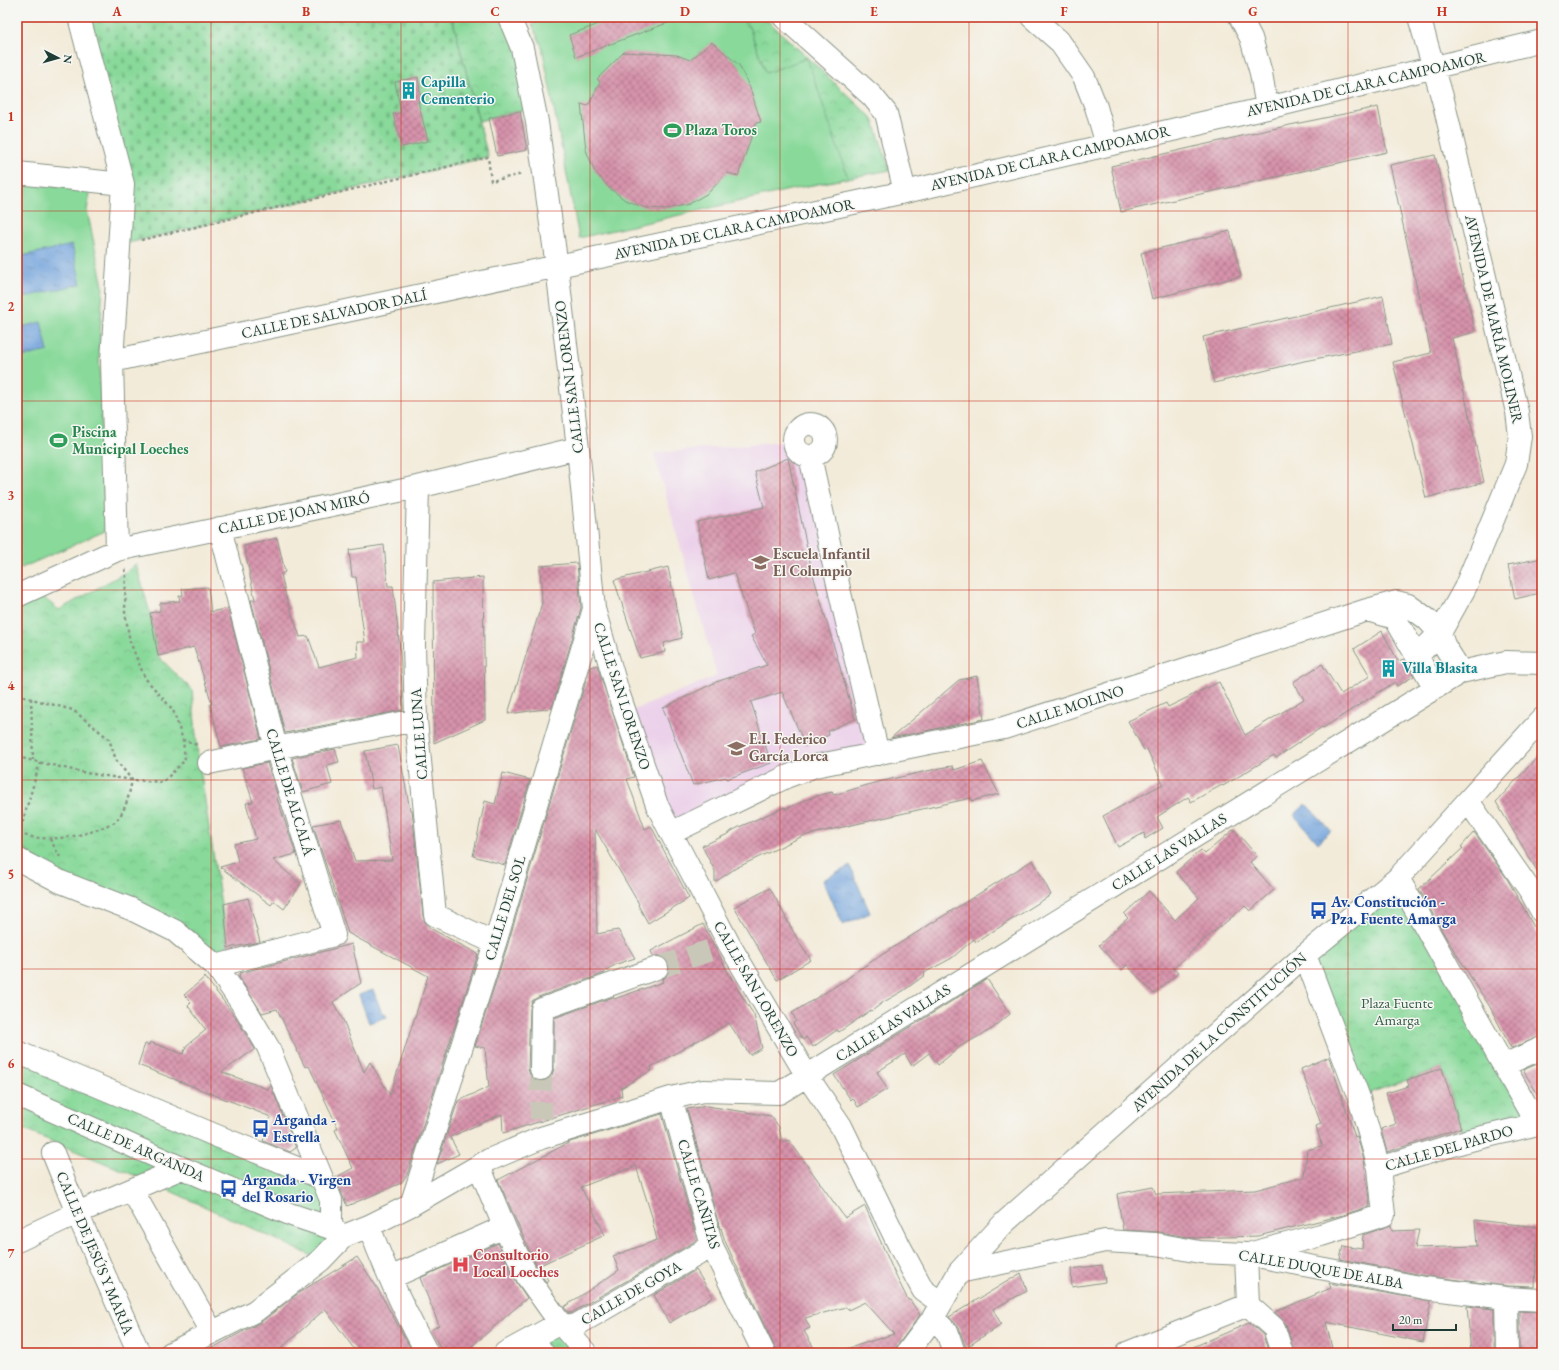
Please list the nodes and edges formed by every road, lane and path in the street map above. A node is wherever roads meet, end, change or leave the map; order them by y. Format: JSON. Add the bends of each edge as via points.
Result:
{"nodes":[{"id":1,"x":79,"y":17,"type":"edge"},
{"id":2,"x":509,"y":17,"type":"edge"},
{"id":3,"x":784,"y":17,"type":"edge"},
{"id":4,"x":1032,"y":17,"type":"edge"},
{"id":5,"x":1240,"y":17,"type":"edge"},
{"id":6,"x":1419,"y":17,"type":"edge"},
{"id":7,"x":1542,"y":41,"type":"edge"},
{"id":8,"x":1434,"y":68,"type":"junction"},
{"id":9,"x":1267,"y":108,"type":"junction"},
{"id":10,"x":1107,"y":145,"type":"junction"},
{"id":11,"x":544,"y":170,"type":"junction"},
{"id":12,"x":17,"y":173,"type":"edge"},
{"id":13,"x":123,"y":184,"type":"junction"},
{"id":14,"x":905,"y":192,"type":"junction"},
{"id":15,"x":120,"y":245,"type":"junction"},
{"id":16,"x":556,"y":267,"type":"junction"},
{"id":17,"x":112,"y":360,"type":"junction"},
{"id":18,"x":578,"y":448,"type":"junction"},
{"id":19,"x":810,"y":456,"type":"dead end"},
{"id":20,"x":418,"y":486,"type":"junction"},
{"id":21,"x":220,"y":528,"type":"junction"},
{"id":22,"x":117,"y":550,"type":"junction"},
{"id":23,"x":17,"y":596,"type":"edge"},
{"id":24,"x":594,"y":609,"type":"junction"},
{"id":25,"x":1367,"y":610,"type":"junction"},
{"id":26,"x":1440,"y":633,"type":"junction"},
{"id":27,"x":1417,"y":656,"type":"junction"},
{"id":28,"x":1542,"y":663,"type":"edge"},
{"id":29,"x":1461,"y":672,"type":"junction"},
{"id":30,"x":1435,"y":688,"type":"junction"},
{"id":31,"x":17,"y":696,"type":"edge"},
{"id":32,"x":30,"y":698,"type":"junction"},
{"id":33,"x":1542,"y":719,"type":"edge"},
{"id":34,"x":416,"y":720,"type":"junction"},
{"id":35,"x":182,"y":740,"type":"junction"},
{"id":36,"x":197,"y":744,"type":"dead end"},
{"id":37,"x":276,"y":748,"type":"junction"},
{"id":38,"x":878,"y":754,"type":"junction"},
{"id":39,"x":17,"y":757,"type":"edge"},
{"id":40,"x":33,"y":760,"type":"junction"},
{"id":41,"x":40,"y":762,"type":"junction"},
{"id":42,"x":209,"y":763,"type":"dead end"},
{"id":43,"x":132,"y":780,"type":"junction"},
{"id":44,"x":1468,"y":802,"type":"junction"},
{"id":45,"x":18,"y":833,"type":"edge"},
{"id":46,"x":670,"y":833,"type":"junction"},
{"id":47,"x":17,"y":859,"type":"edge"},
{"id":48,"x":1398,"y":878,"type":"junction"},
{"id":49,"x":1542,"y":912,"type":"edge"},
{"id":50,"x":494,"y":943,"type":"junction"},
{"id":51,"x":1305,"y":955,"type":"junction"},
{"id":52,"x":216,"y":966,"type":"junction"},
{"id":53,"x":657,"y":968,"type":"tunnel mouth"},
{"id":54,"x":1542,"y":1048,"type":"edge"},
{"id":55,"x":17,"y":1052,"type":"edge"},
{"id":56,"x":1504,"y":1064,"type":"junction"},
{"id":57,"x":541,"y":1069,"type":"tunnel mouth"},
{"id":58,"x":807,"y":1076,"type":"junction"},
{"id":59,"x":17,"y":1095,"type":"edge"},
{"id":60,"x":671,"y":1098,"type":"junction"},
{"id":61,"x":1539,"y":1123,"type":"edge"},
{"id":62,"x":52,"y":1153,"type":"dead end"},
{"id":63,"x":479,"y":1166,"type":"junction"},
{"id":64,"x":182,"y":1168,"type":"junction"},
{"id":65,"x":1379,"y":1168,"type":"junction"},
{"id":66,"x":322,"y":1178,"type":"junction"},
{"id":67,"x":132,"y":1190,"type":"junction"},
{"id":68,"x":411,"y":1205,"type":"junction"},
{"id":69,"x":77,"y":1213,"type":"junction"},
{"id":70,"x":369,"y":1226,"type":"junction"},
{"id":71,"x":504,"y":1227,"type":"junction"},
{"id":72,"x":337,"y":1232,"type":"junction"},
{"id":73,"x":17,"y":1241,"type":"edge"},
{"id":74,"x":712,"y":1246,"type":"junction"},
{"id":75,"x":1246,"y":1254,"type":"junction"},
{"id":76,"x":959,"y":1272,"type":"junction"},
{"id":77,"x":390,"y":1278,"type":"junction"},
{"id":78,"x":1506,"y":1298,"type":"junction"},
{"id":79,"x":1542,"y":1300,"type":"edge"},
{"id":80,"x":1248,"y":1305,"type":"junction"},
{"id":81,"x":937,"y":1310,"type":"junction"},
{"id":82,"x":560,"y":1323,"type":"junction"},
{"id":83,"x":212,"y":1332,"type":"junction"},
{"id":84,"x":537,"y":1345,"type":"edge"},
{"id":85,"x":139,"y":1353,"type":"edge"},
{"id":86,"x":171,"y":1353,"type":"edge"},
{"id":87,"x":427,"y":1353,"type":"edge"},
{"id":88,"x":505,"y":1353,"type":"edge"},
{"id":89,"x":586,"y":1353,"type":"edge"},
{"id":90,"x":764,"y":1353,"type":"edge"},
{"id":91,"x":907,"y":1353,"type":"edge"},
{"id":92,"x":954,"y":1353,"type":"edge"},
{"id":93,"x":1127,"y":1353,"type":"edge"},
{"id":94,"x":1282,"y":1353,"type":"edge"},
{"id":95,"x":1507,"y":1353,"type":"edge"}],
"edges":[{"from":1,"to":13,"type":"street"},
{"from":2,"to":11,"type":"street","name":"CALLE SAN LORENZO","via":[[522,48]]},
{"from":3,"to":14,"type":"street","via":[[872,96],[886,113]]},
{"from":4,"to":10,"type":"street","via":[[1059,41],[1084,77]]},
{"from":5,"to":9,"type":"street","via":[[1251,38]]},
{"from":6,"to":8,"type":"street","name":"AVENIDA DE MARÍA MOLINER"},
{"from":7,"to":8,"type":"street","name":"AVENIDA DE CLARA CAMPOAMOR"},
{"from":8,"to":9,"type":"street","name":"AVENIDA DE CLARA CAMPOAMOR"},
{"from":8,"to":26,"type":"street","name":"AVENIDA DE MARÍA MOLINER","via":[[1517,412],[1520,436],[1516,464],[1465,588]]},
{"from":9,"to":10,"type":"street","name":"AVENIDA DE CLARA CAMPOAMOR"},
{"from":10,"to":14,"type":"street","name":"AVENIDA DE CLARA CAMPOAMOR"},
{"from":11,"to":15,"type":"path","via":[[491,180],[488,157]]},
{"from":11,"to":16,"type":"street","name":"CALLE SAN LORENZO"},
{"from":12,"to":13,"type":"street"},
{"from":13,"to":15,"type":"street"},
{"from":14,"to":16,"type":"street","name":"AVENIDA DE CLARA CAMPOAMOR"},
{"from":15,"to":17,"type":"street"},
{"from":16,"to":17,"type":"street","name":"CALLE DE SALVADOR DALÍ"},
{"from":16,"to":18,"type":"street","name":"CALLE SAN LORENZO"},
{"from":17,"to":22,"type":"street"},
{"from":18,"to":20,"type":"street","name":"CALLE DE JOAN MIRÓ"},
{"from":18,"to":24,"type":"street","name":"CALLE SAN LORENZO"},
{"from":19,"to":38,"type":"street"},
{"from":20,"to":21,"type":"street","name":"CALLE DE JOAN MIRÓ"},
{"from":20,"to":34,"type":"street","name":"CALLE LUNA","via":[[414,645]]},
{"from":21,"to":22,"type":"street","name":"CALLE DE JOAN MIRÓ"},
{"from":21,"to":37,"type":"street","name":"CALLE DE ALCALÁ"},
{"from":22,"to":23,"type":"street","name":"CALLE DE JOAN MIRÓ"},
{"from":22,"to":35,"type":"path","via":[[126,572],[125,612],[130,642],[144,678],[173,710]]},
{"from":24,"to":46,"type":"street","name":"CALLE SAN LORENZO","via":[[618,692],[657,805]]},
{"from":24,"to":50,"type":"street","name":"CALLE DEL SOL"},
{"from":25,"to":26,"type":"street","name":"CALLE MOLINO","via":[[1396,602],[1408,605]]},
{"from":25,"to":27,"type":"street","via":[[1395,618]]},
{"from":25,"to":38,"type":"street","name":"CALLE MOLINO","via":[[1004,728]]},
{"from":26,"to":27,"type":"street","name":"AVENIDA DE MARÍA MOLINER"},
{"from":26,"to":29,"type":"street","name":"CALLE MOLINO","via":[[1444,645]]},
{"from":27,"to":30,"type":"street"},
{"from":28,"to":29,"type":"street","name":"CALLE LAS VALLAS","via":[[1506,662]]},
{"from":29,"to":30,"type":"street","name":"CALLE LAS VALLAS"},
{"from":30,"to":58,"type":"street","name":"CALLE LAS VALLAS"},
{"from":31,"to":32,"type":"path"},
{"from":32,"to":40,"type":"path"},
{"from":32,"to":43,"type":"path","via":[[73,710],[109,739],[116,760]]},
{"from":33,"to":44,"type":"street","name":"AVENIDA DE LA CONSTITUCIÓN"},
{"from":34,"to":37,"type":"street"},
{"from":34,"to":50,"type":"street","name":"CALLE LUNA","via":[[436,915]]},
{"from":35,"to":36,"type":"path"},
{"from":35,"to":43,"type":"path","via":[[185,760],[163,782]]},
{"from":37,"to":42,"type":"street"},
{"from":37,"to":52,"type":"street","name":"CALLE DE ALCALÁ","via":[[334,935]]},
{"from":38,"to":46,"type":"street","name":"CALLE MOLINO","via":[[815,766],[786,777]]},
{"from":39,"to":40,"type":"path"},
{"from":40,"to":41,"type":"path"},
{"from":41,"to":43,"type":"path"},
{"from":41,"to":45,"type":"path"},
{"from":43,"to":45,"type":"path","via":[[126,806],[114,822],[88,833],[50,838]]},
{"from":44,"to":48,"type":"street","name":"AVENIDA DE LA CONSTITUCIÓN"},
{"from":44,"to":49,"type":"street","via":[[1531,892]]},
{"from":46,"to":58,"type":"street","name":"CALLE SAN LORENZO","via":[[729,944]]},
{"from":47,"to":52,"type":"street","via":[[61,882],[131,909],[175,931]]},
{"from":48,"to":51,"type":"street","name":"AVENIDA DE LA CONSTITUCIÓN"},
{"from":48,"to":56,"type":"street"},
{"from":50,"to":68,"type":"street","name":"CALLE DEL SOL"},
{"from":51,"to":65,"type":"street","via":[[1359,1098]]},
{"from":51,"to":76,"type":"street","name":"AVENIDA DE LA CONSTITUCIÓN","via":[[1004,1223]]},
{"from":52,"to":66,"type":"street","via":[[268,1047]]},
{"from":53,"to":57,"type":"street","via":[[542,1009]]},
{"from":54,"to":56,"type":"street"},
{"from":55,"to":66,"type":"street"},
{"from":56,"to":61,"type":"street"},
{"from":58,"to":60,"type":"street","name":"CALLE LAS VALLAS","via":[[779,1093],[703,1091]]},
{"from":58,"to":81,"type":"street","name":"CALLE SAN LORENZO","via":[[841,1126],[900,1247]]},
{"from":59,"to":64,"type":"street","name":"CALLE DE ARGANDA"},
{"from":60,"to":63,"type":"street","name":"CALLE LAS VALLAS","via":[[541,1128]]},
{"from":60,"to":74,"type":"street","name":"CALLE CAÑITAS"},
{"from":61,"to":65,"type":"street","name":"CALLE DEL PARDO","via":[[1466,1141]]},
{"from":62,"to":69,"type":"street","name":"CALLE DE JESÚS Y MARÍA"},
{"from":63,"to":68,"type":"street","name":"CALLE LAS VALLAS"},
{"from":63,"to":71,"type":"street"},
{"from":64,"to":67,"type":"street"},
{"from":64,"to":72,"type":"street","name":"CALLE DE ARGANDA"},
{"from":65,"to":75,"type":"street","name":"CALLE DEL PARDO","via":[[1384,1215],[1321,1235]]},
{"from":66,"to":72,"type":"street","via":[[331,1200]]},
{"from":67,"to":69,"type":"street"},
{"from":67,"to":83,"type":"street"},
{"from":68,"to":70,"type":"street","name":"CALLE LAS VALLAS"},
{"from":69,"to":73,"type":"street"},
{"from":69,"to":85,"type":"street","name":"CALLE DE JESÚS Y MARÍA"},
{"from":70,"to":72,"type":"street","name":"CALLE LAS VALLAS"},
{"from":70,"to":77,"type":"street"},
{"from":71,"to":77,"type":"street"},
{"from":71,"to":82,"type":"street","via":[[528,1278]]},
{"from":72,"to":83,"type":"street","via":[[321,1260],[255,1311]]},
{"from":74,"to":82,"type":"street","name":"CALLE DE GOYA","via":[[573,1327]]},
{"from":74,"to":90,"type":"street","name":"CALLE CAÑITAS"},
{"from":75,"to":76,"type":"street","name":"CALLE DUQUE DE ALBA","via":[[1200,1252],[1156,1244],[1105,1241]]},
{"from":75,"to":78,"type":"street","name":"CALLE DUQUE DE ALBA","via":[[1425,1288]]},
{"from":75,"to":80,"type":"street"},
{"from":76,"to":81,"type":"street","name":"AVENIDA DE LA CONSTITUCIÓN"},
{"from":77,"to":87,"type":"street"},
{"from":78,"to":79,"type":"street","name":"CALLE DUQUE DE ALBA"},
{"from":78,"to":95,"type":"street"},
{"from":80,"to":93,"type":"street"},
{"from":80,"to":94,"type":"street","via":[[1274,1328]]},
{"from":81,"to":91,"type":"street","name":"AVENIDA DE LA CONSTITUCIÓN"},
{"from":81,"to":92,"type":"street","name":"CALLE SAN LORENZO"},
{"from":82,"to":84,"type":"street","name":"CALLE DE GOYA"},
{"from":82,"to":89,"type":"street"},
{"from":83,"to":86,"type":"street"},
{"from":84,"to":88,"type":"street","name":"CALLE DE GOYA"}]}
